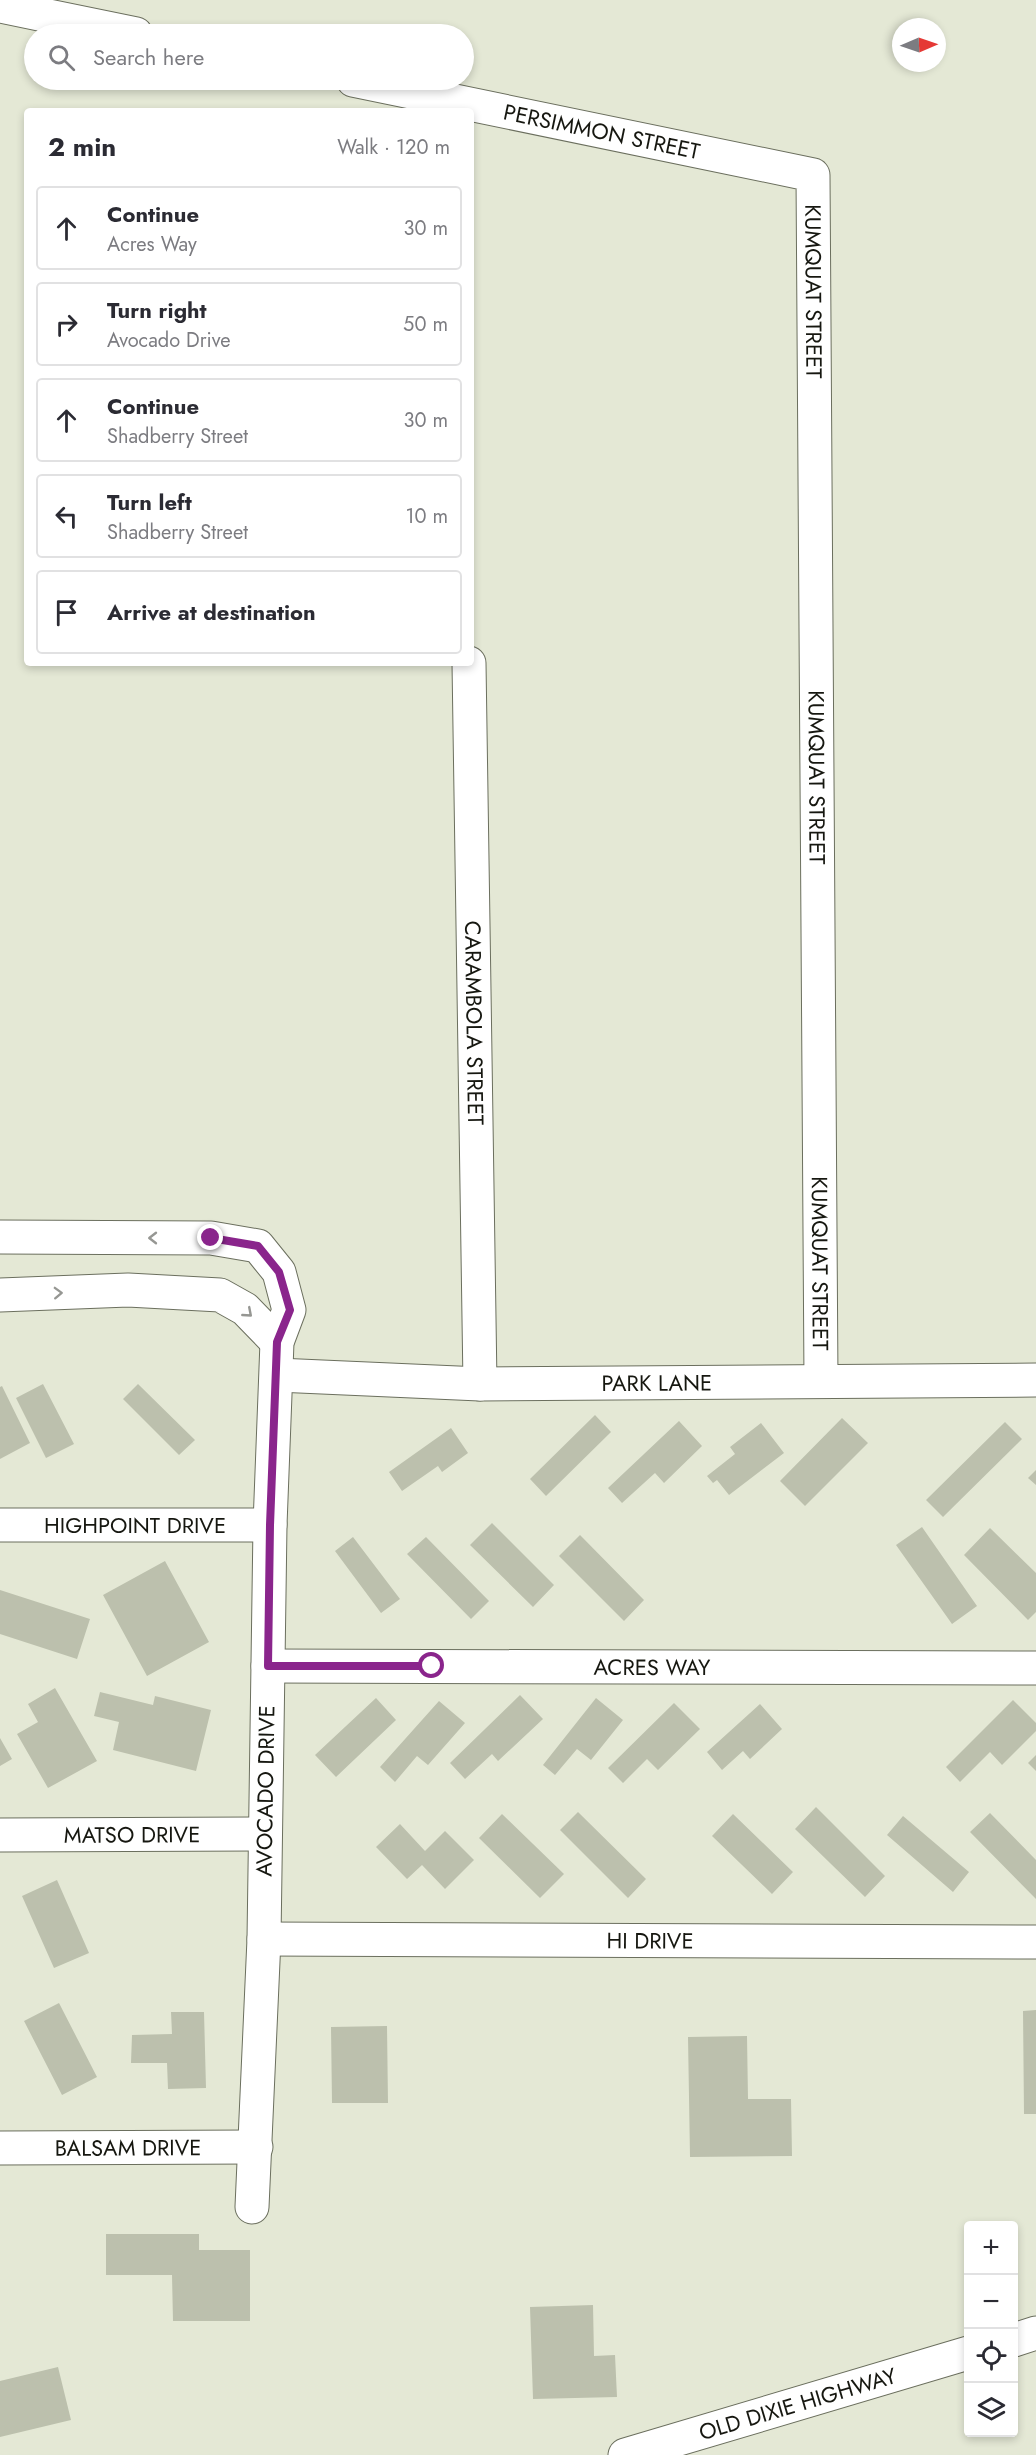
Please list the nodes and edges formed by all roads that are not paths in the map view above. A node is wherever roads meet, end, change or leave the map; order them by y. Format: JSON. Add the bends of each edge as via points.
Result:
{"nodes":[{"id":1,"x":0,"y":6,"type":"edge"},
{"id":2,"x":87,"y":24,"type":"edge"},
{"id":3,"x":391,"y":90,"type":"edge"},
{"id":4,"x":447,"y":105,"type":"edge"},
{"id":5,"x":463,"y":108,"type":"edge"},
{"id":6,"x":474,"y":110,"type":"edge"},
{"id":7,"x":813,"y":175,"type":"joint"},
{"id":8,"x":469,"y":666,"type":"edge"},
{"id":9,"x":0,"y":1237,"type":"edge"},
{"id":10,"x":0,"y":1294,"type":"edge"},
{"id":11,"x":277,"y":1342,"type":"junction"},
{"id":12,"x":277,"y":1375,"type":"junction"},
{"id":13,"x":1036,"y":1380,"type":"edge"},
{"id":14,"x":821,"y":1382,"type":"junction"},
{"id":15,"x":480,"y":1384,"type":"junction"},
{"id":16,"x":0,"y":1525,"type":"edge"},
{"id":17,"x":270,"y":1525,"type":"junction"},
{"id":18,"x":268,"y":1666,"type":"junction"},
{"id":19,"x":1036,"y":1668,"type":"edge"},
{"id":20,"x":264,"y":1834,"type":"junction"},
{"id":21,"x":0,"y":1835,"type":"edge"},
{"id":22,"x":264,"y":1939,"type":"junction"},
{"id":23,"x":1036,"y":1942,"type":"edge"},
{"id":24,"x":256,"y":2147,"type":"junction"},
{"id":25,"x":0,"y":2148,"type":"edge"},
{"id":26,"x":252,"y":2207,"type":"dead end"},
{"id":27,"x":1036,"y":2333,"type":"edge"},
{"id":28,"x":1018,"y":2339,"type":"edge"},
{"id":29,"x":964,"y":2354,"type":"edge"},
{"id":30,"x":626,"y":2455,"type":"edge"}],
"edges":[{"from":1,"to":2,"type":"street"},
{"from":3,"to":4,"type":"street","name":"PERSIMMON STREET"},
{"from":4,"to":5,"type":"street","name":"PERSIMMON STREET"},
{"from":6,"to":7,"type":"street","name":"PERSIMMON STREET"},
{"from":7,"to":14,"type":"street","name":"KUMQUAT STREET"},
{"from":8,"to":15,"type":"street","name":"CARAMBOLA STREET"},
{"from":11,"to":9,"type":"street","one_way":true,"via":[[290,1310],[279,1272],[258,1246],[211,1238]]},
{"from":10,"to":11,"type":"street","one_way":true,"via":[[128,1290],[220,1295],[245,1309]]},
{"from":11,"to":12,"type":"street","name":"AVOCADO DRIVE"},
{"from":12,"to":15,"type":"street","name":"PARK LANE"},
{"from":12,"to":17,"type":"street","name":"AVOCADO DRIVE"},
{"from":13,"to":14,"type":"street","name":"PARK LANE"},
{"from":14,"to":15,"type":"street","name":"PARK LANE"},
{"from":16,"to":17,"type":"street","name":"HIGHPOINT DRIVE"},
{"from":17,"to":18,"type":"street","name":"AVOCADO DRIVE"},
{"from":18,"to":19,"type":"street","name":"ACRES WAY"},
{"from":18,"to":20,"type":"street","name":"AVOCADO DRIVE"},
{"from":20,"to":21,"type":"street","name":"MATSO DRIVE"},
{"from":20,"to":22,"type":"street","name":"AVOCADO DRIVE"},
{"from":22,"to":23,"type":"street","name":"HI DRIVE"},
{"from":22,"to":24,"type":"street","name":"AVOCADO DRIVE"},
{"from":24,"to":25,"type":"street","name":"BALSAM DRIVE"},
{"from":24,"to":26,"type":"street","name":"AVOCADO DRIVE"},
{"from":27,"to":28,"type":"street"},
{"from":29,"to":30,"type":"street","name":"OLD DIXIE HIGHWAY"}]}
